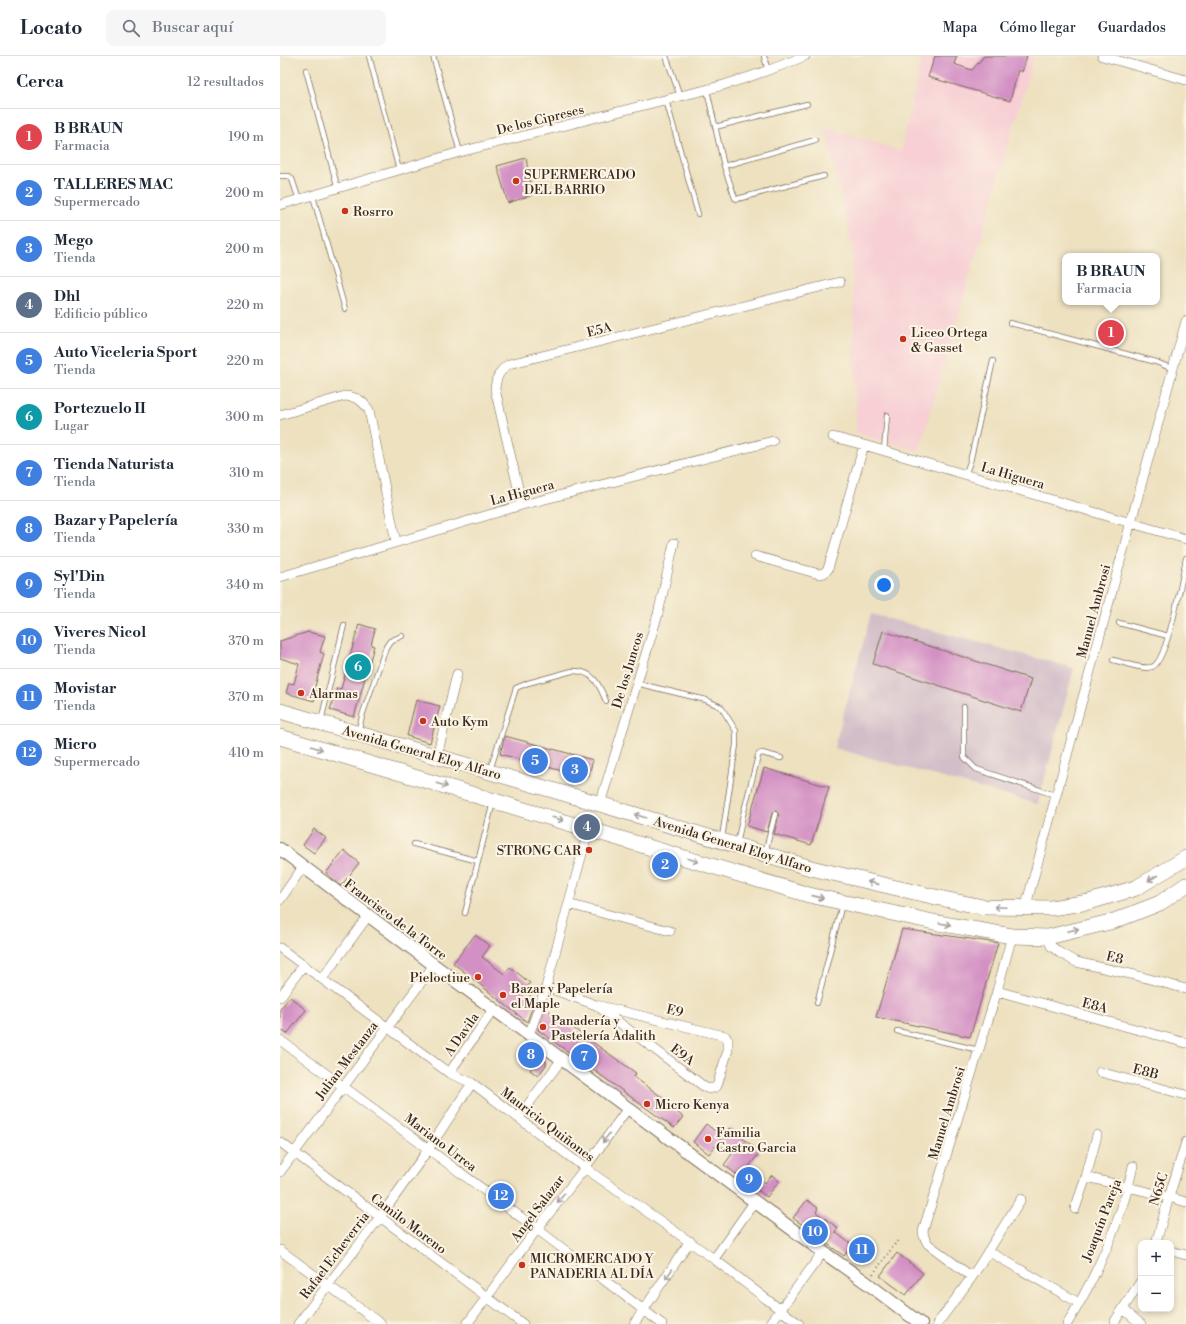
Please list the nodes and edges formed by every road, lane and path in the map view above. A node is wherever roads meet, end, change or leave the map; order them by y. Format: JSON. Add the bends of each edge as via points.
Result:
{"nodes":[{"id":1,"x":369,"y":56,"type":"edge"},
{"id":2,"x":433,"y":56,"type":"edge"},
{"id":3,"x":666,"y":56,"type":"edge"},
{"id":4,"x":764,"y":56,"type":"edge"},
{"id":5,"x":805,"y":56,"type":"edge"},
{"id":6,"x":1102,"y":56,"type":"edge"},
{"id":7,"x":306,"y":70,"type":"dead end"},
{"id":8,"x":768,"y":71,"type":"junction"},
{"id":9,"x":1186,"y":80,"type":"edge"},
{"id":10,"x":707,"y":90,"type":"junction"},
{"id":11,"x":680,"y":96,"type":"junction"},
{"id":12,"x":666,"y":100,"type":"junction"},
{"id":13,"x":807,"y":104,"type":"dead end"},
{"id":14,"x":715,"y":127,"type":"junction"},
{"id":15,"x":815,"y":140,"type":"dead end"},
{"id":16,"x":460,"y":152,"type":"junction"},
{"id":17,"x":724,"y":166,"type":"junction"},
{"id":18,"x":399,"y":170,"type":"junction"},
{"id":19,"x":280,"y":176,"type":"edge"},
{"id":20,"x":824,"y":176,"type":"dead end"},
{"id":21,"x":338,"y":189,"type":"junction"},
{"id":22,"x":313,"y":196,"type":"junction"},
{"id":23,"x":299,"y":200,"type":"junction"},
{"id":24,"x":280,"y":205,"type":"edge"},
{"id":25,"x":698,"y":214,"type":"dead end"},
{"id":26,"x":840,"y":282,"type":"dead end"},
{"id":27,"x":345,"y":310,"type":"dead end"},
{"id":28,"x":1186,"y":321,"type":"edge"},
{"id":29,"x":1010,"y":323,"type":"dead end"},
{"id":30,"x":993,"y":361,"type":"dead end"},
{"id":31,"x":1172,"y":369,"type":"junction"},
{"id":32,"x":887,"y":414,"type":"dead end"},
{"id":33,"x":280,"y":415,"type":"edge"},
{"id":34,"x":833,"y":437,"type":"dead end"},
{"id":35,"x":773,"y":441,"type":"dead end"},
{"id":36,"x":864,"y":445,"type":"junction"},
{"id":37,"x":884,"y":451,"type":"junction"},
{"id":38,"x":965,"y":475,"type":"junction"},
{"id":39,"x":522,"y":505,"type":"junction"},
{"id":40,"x":1130,"y":523,"type":"junction"},
{"id":41,"x":1186,"y":539,"type":"edge"},
{"id":42,"x":396,"y":542,"type":"junction"},
{"id":43,"x":674,"y":543,"type":"dead end"},
{"id":44,"x":755,"y":556,"type":"dead end"},
{"id":45,"x":1186,"y":558,"type":"edge"},
{"id":46,"x":280,"y":577,"type":"edge"},
{"id":47,"x":1119,"y":623,"type":"dead end"},
{"id":48,"x":344,"y":625,"type":"dead end"},
{"id":49,"x":402,"y":636,"type":"dead end"},
{"id":50,"x":1168,"y":636,"type":"junction"},
{"id":51,"x":1113,"y":660,"type":"dead end"},
{"id":52,"x":457,"y":674,"type":"dead end"},
{"id":53,"x":636,"y":684,"type":"junction"},
{"id":54,"x":606,"y":701,"type":"dead end"},
{"id":55,"x":964,"y":707,"type":"dead end"},
{"id":56,"x":280,"y":711,"type":"edge"},
{"id":57,"x":320,"y":723,"type":"junction"},
{"id":58,"x":358,"y":733,"type":"junction"},
{"id":59,"x":280,"y":737,"type":"edge"},
{"id":60,"x":437,"y":756,"type":"junction"},
{"id":61,"x":781,"y":758,"type":"dead end"},
{"id":62,"x":490,"y":771,"type":"junction"},
{"id":63,"x":1056,"y":795,"type":"junction"},
{"id":64,"x":493,"y":800,"type":"junction"},
{"id":65,"x":600,"y":804,"type":"junction"},
{"id":66,"x":775,"y":814,"type":"dead end"},
{"id":67,"x":589,"y":828,"type":"junction"},
{"id":68,"x":722,"y":841,"type":"junction"},
{"id":69,"x":414,"y":844,"type":"dead end"},
{"id":70,"x":737,"y":846,"type":"junction"},
{"id":71,"x":280,"y":849,"type":"edge"},
{"id":72,"x":765,"y":854,"type":"junction"},
{"id":73,"x":1186,"y":858,"type":"edge"},
{"id":74,"x":478,"y":861,"type":"junction"},
{"id":75,"x":303,"y":867,"type":"junction"},
{"id":76,"x":1186,"y":885,"type":"edge"},
{"id":77,"x":280,"y":900,"type":"edge"},
{"id":78,"x":843,"y":903,"type":"junction"},
{"id":79,"x":568,"y":904,"type":"junction"},
{"id":80,"x":1025,"y":909,"type":"junction"},
{"id":81,"x":465,"y":913,"type":"dead end"},
{"id":82,"x":368,"y":916,"type":"junction"},
{"id":83,"x":670,"y":931,"type":"dead end"},
{"id":84,"x":1012,"y":936,"type":"junction"},
{"id":85,"x":1048,"y":937,"type":"junction"},
{"id":86,"x":280,"y":948,"type":"edge"},
{"id":87,"x":434,"y":965,"type":"junction"},
{"id":88,"x":303,"y":966,"type":"junction"},
{"id":89,"x":322,"y":979,"type":"junction"},
{"id":90,"x":546,"y":987,"type":"junction"},
{"id":91,"x":1186,"y":989,"type":"edge"},
{"id":92,"x":997,"y":991,"type":"junction"},
{"id":93,"x":280,"y":997,"type":"edge"},
{"id":94,"x":817,"y":1003,"type":"dead end"},
{"id":95,"x":596,"y":1005,"type":"junction"},
{"id":96,"x":494,"y":1009,"type":"junction"},
{"id":97,"x":387,"y":1028,"type":"junction"},
{"id":98,"x":897,"y":1031,"type":"dead end"},
{"id":99,"x":529,"y":1035,"type":"junction"},
{"id":100,"x":280,"y":1040,"type":"edge"},
{"id":101,"x":728,"y":1040,"type":"joint"},
{"id":102,"x":1186,"y":1043,"type":"edge"},
{"id":103,"x":979,"y":1050,"type":"junction"},
{"id":104,"x":562,"y":1059,"type":"junction"},
{"id":105,"x":1100,"y":1072,"type":"dead end"},
{"id":106,"x":449,"y":1073,"type":"junction"},
{"id":107,"x":472,"y":1082,"type":"junction"},
{"id":108,"x":343,"y":1086,"type":"junction"},
{"id":109,"x":1186,"y":1095,"type":"edge"},
{"id":110,"x":628,"y":1108,"type":"junction"},
{"id":111,"x":518,"y":1118,"type":"junction"},
{"id":112,"x":1097,"y":1135,"type":"dead end"},
{"id":113,"x":280,"y":1142,"type":"edge"},
{"id":114,"x":1185,"y":1148,"type":"edge"},
{"id":115,"x":428,"y":1150,"type":"junction"},
{"id":116,"x":294,"y":1153,"type":"junction"},
{"id":117,"x":1134,"y":1166,"type":"dead end"},
{"id":118,"x":585,"y":1168,"type":"junction"},
{"id":119,"x":280,"y":1172,"type":"edge"},
{"id":120,"x":1086,"y":1177,"type":"junction"},
{"id":121,"x":1129,"y":1187,"type":"junction"},
{"id":122,"x":1169,"y":1197,"type":"junction"},
{"id":123,"x":1021,"y":1200,"type":"dead end"},
{"id":124,"x":755,"y":1201,"type":"junction"},
{"id":125,"x":1186,"y":1202,"type":"edge"},
{"id":126,"x":1075,"y":1209,"type":"dead end"},
{"id":127,"x":380,"y":1217,"type":"junction"},
{"id":128,"x":537,"y":1229,"type":"junction"},
{"id":129,"x":898,"y":1240,"type":"dead end"},
{"id":130,"x":1157,"y":1240,"type":"edge"},
{"id":131,"x":690,"y":1241,"type":"junction"},
{"id":132,"x":280,"y":1250,"type":"edge"},
{"id":133,"x":823,"y":1252,"type":"junction"},
{"id":134,"x":988,"y":1252,"type":"junction"},
{"id":135,"x":1174,"y":1253,"type":"edge"},
{"id":136,"x":1186,"y":1255,"type":"edge"},
{"id":137,"x":714,"y":1259,"type":"junction"},
{"id":138,"x":972,"y":1277,"type":"junction"},
{"id":139,"x":867,"y":1283,"type":"junction"},
{"id":140,"x":327,"y":1285,"type":"junction"},
{"id":141,"x":1138,"y":1286,"type":"edge"},
{"id":142,"x":487,"y":1297,"type":"junction"},
{"id":143,"x":1080,"y":1303,"type":"junction"},
{"id":144,"x":1123,"y":1309,"type":"junction"},
{"id":145,"x":780,"y":1310,"type":"junction"},
{"id":146,"x":644,"y":1311,"type":"junction"},
{"id":147,"x":1115,"y":1321,"type":"dead end"},
{"id":148,"x":298,"y":1324,"type":"edge"},
{"id":149,"x":381,"y":1324,"type":"edge"},
{"id":150,"x":467,"y":1324,"type":"edge"},
{"id":151,"x":523,"y":1324,"type":"edge"},
{"id":152,"x":634,"y":1324,"type":"edge"},
{"id":153,"x":662,"y":1324,"type":"edge"},
{"id":154,"x":770,"y":1324,"type":"edge"},
{"id":155,"x":799,"y":1324,"type":"edge"},
{"id":156,"x":921,"y":1324,"type":"edge"},
{"id":157,"x":936,"y":1324,"type":"edge"},
{"id":158,"x":1067,"y":1324,"type":"edge"},
{"id":159,"x":1141,"y":1324,"type":"edge"}],
"edges":[{"from":1,"to":18,"type":"lane"},
{"from":2,"to":16,"type":"lane"},
{"from":3,"to":11,"type":"lane"},
{"from":4,"to":8,"type":"lane"},
{"from":5,"to":8,"type":"street","name":"De los Cipreses"},
{"from":6,"to":9,"type":"street"},
{"from":7,"to":21,"type":"lane"},
{"from":8,"to":10,"type":"street","name":"De los Cipreses"},
{"from":10,"to":11,"type":"street","name":"De los Cipreses"},
{"from":10,"to":14,"type":"lane"},
{"from":11,"to":12,"type":"street","name":"De los Cipreses"},
{"from":12,"to":16,"type":"street","name":"De los Cipreses"},
{"from":12,"to":25,"type":"lane"},
{"from":13,"to":14,"type":"lane"},
{"from":14,"to":17,"type":"lane"},
{"from":15,"to":17,"type":"lane"},
{"from":16,"to":18,"type":"street","name":"De los Cipreses"},
{"from":17,"to":20,"type":"lane","via":[[733,195],[737,199]]},
{"from":18,"to":21,"type":"street","name":"De los Cipreses"},
{"from":19,"to":23,"type":"lane","via":[[289,176],[292,179]]},
{"from":21,"to":22,"type":"street","name":"De los Cipreses"},
{"from":22,"to":23,"type":"street","name":"De los Cipreses"},
{"from":22,"to":27,"type":"lane"},
{"from":23,"to":24,"type":"street","name":"De los Cipreses"},
{"from":26,"to":39,"type":"street","name":"E5A","via":[[509,364],[503,368],[498,374],[495,389]]},
{"from":28,"to":31,"type":"street","name":"Manuel Ambrosi"},
{"from":29,"to":31,"type":"lane","via":[[1156,362]]},
{"from":30,"to":38,"type":"lane"},
{"from":31,"to":40,"type":"street","name":"Manuel Ambrosi"},
{"from":32,"to":37,"type":"lane"},
{"from":33,"to":42,"type":"street","via":[[345,396],[360,399],[365,404],[369,410]]},
{"from":34,"to":36,"type":"street","name":"La Higuera"},
{"from":35,"to":39,"type":"street","name":"La Higuera"},
{"from":36,"to":37,"type":"street","name":"La Higuera"},
{"from":36,"to":44,"type":"street","via":[[828,569],[819,574]]},
{"from":37,"to":38,"type":"street","name":"La Higuera"},
{"from":38,"to":40,"type":"street","name":"La Higuera"},
{"from":39,"to":42,"type":"street","name":"La Higuera"},
{"from":40,"to":41,"type":"street","name":"La Higuera"},
{"from":40,"to":63,"type":"street","name":"Manuel Ambrosi"},
{"from":42,"to":46,"type":"street","name":"La Higuera"},
{"from":43,"to":53,"type":"street","name":"De los Juncos","via":[[658,614]]},
{"from":45,"to":50,"type":"lane"},
{"from":47,"to":50,"type":"lane"},
{"from":48,"to":57,"type":"lane"},
{"from":49,"to":58,"type":"lane","via":[[390,641],[386,647]]},
{"from":50,"to":51,"type":"lane","via":[[1158,663],[1152,667]]},
{"from":52,"to":60,"type":"street"},
{"from":53,"to":65,"type":"street","name":"De los Juncos"},
{"from":53,"to":68,"type":"lane","via":[[706,700],[720,707],[736,731]]},
{"from":54,"to":62,"type":"lane","via":[[598,682],[579,671],[516,688]]},
{"from":55,"to":63,"type":"lane","via":[[964,757],[976,769]]},
{"from":56,"to":57,"type":"main road","name":"Avenida General Eloy Alfaro"},
{"from":57,"to":58,"type":"main road","name":"Avenida General Eloy Alfaro"},
{"from":58,"to":60,"type":"main road","name":"Avenida General Eloy Alfaro"},
{"from":59,"to":64,"type":"main road","name":"Avenida General Eloy Alfaro","one_way":true},
{"from":60,"to":62,"type":"main road","name":"Avenida General Eloy Alfaro"},
{"from":61,"to":70,"type":"lane","via":[[762,753],[758,756]]},
{"from":62,"to":65,"type":"main road","name":"Avenida General Eloy Alfaro"},
{"from":63,"to":80,"type":"street","name":"Manuel Ambrosi"},
{"from":64,"to":67,"type":"main road","name":"Avenida General Eloy Alfaro","one_way":true},
{"from":64,"to":74,"type":"lane"},
{"from":68,"to":65,"type":"main road","name":"Avenida General Eloy Alfaro","one_way":true},
{"from":66,"to":72,"type":"lane"},
{"from":67,"to":78,"type":"main road","name":"Avenida General Eloy Alfaro","one_way":true},
{"from":67,"to":79,"type":"street"},
{"from":68,"to":70,"type":"main road","name":"Avenida General Eloy Alfaro"},
{"from":69,"to":74,"type":"lane"},
{"from":70,"to":72,"type":"main road","name":"Avenida General Eloy Alfaro"},
{"from":71,"to":75,"type":"street","name":"Francisco de la Torre"},
{"from":80,"to":72,"type":"main road","name":"Avenida General Eloy Alfaro","one_way":true,"via":[[983,907],[944,899],[811,868]]},
{"from":73,"to":80,"type":"main road","name":"Avenida General Eloy Alfaro","one_way":true,"via":[[1136,888],[1089,902]]},
{"from":74,"to":81,"type":"lane"},
{"from":75,"to":77,"type":"street"},
{"from":75,"to":82,"type":"street","name":"Francisco de la Torre"},
{"from":85,"to":76,"type":"main road","name":"Avenida General Eloy Alfaro","one_way":true,"via":[[1121,918],[1160,903]]},
{"from":78,"to":84,"type":"main road","name":"Avenida General Eloy Alfaro","one_way":true},
{"from":78,"to":94,"type":"lane"},
{"from":79,"to":83,"type":"street"},
{"from":79,"to":90,"type":"street"},
{"from":82,"to":87,"type":"street","name":"Francisco de la Torre"},
{"from":82,"to":89,"type":"street"},
{"from":84,"to":85,"type":"main road","name":"Avenida General Eloy Alfaro"},
{"from":84,"to":92,"type":"street","name":"Manuel Ambrosi"},
{"from":85,"to":91,"type":"street","name":"E8","via":[[1051,946],[1076,962]]},
{"from":86,"to":88,"type":"street","name":"Mauricio Quiñones"},
{"from":87,"to":96,"type":"street","name":"Francisco de la Torre"},
{"from":87,"to":97,"type":"street","name":"Julian Mestanza"},
{"from":88,"to":89,"type":"street","name":"Mauricio Quiñones"},
{"from":88,"to":93,"type":"street"},
{"from":89,"to":97,"type":"street","name":"Mauricio Quiñones"},
{"from":90,"to":95,"type":"street","name":"E9"},
{"from":90,"to":99,"type":"street"},
{"from":92,"to":102,"type":"street","name":"E8A"},
{"from":92,"to":103,"type":"street","name":"Manuel Ambrosi"},
{"from":95,"to":101,"type":"street","name":"E9","via":[[720,1034]]},
{"from":95,"to":101,"type":"street","name":"E9A","via":[[706,1088],[715,1088],[719,1082],[728,1050]]},
{"from":96,"to":99,"type":"street","name":"Francisco de la Torre"},
{"from":96,"to":106,"type":"street","name":"A Davila"},
{"from":97,"to":106,"type":"street","name":"Mauricio Quiñones"},
{"from":97,"to":108,"type":"street","name":"Julian Mestanza"},
{"from":98,"to":103,"type":"lane"},
{"from":99,"to":104,"type":"street","name":"Francisco de la Torre"},
{"from":100,"to":108,"type":"street","name":"Mariano Urrea"},
{"from":103,"to":138,"type":"street","name":"Manuel Ambrosi","via":[[924,1231],[928,1244]]},
{"from":104,"to":110,"type":"street","name":"Francisco de la Torre"},
{"from":104,"to":111,"type":"street"},
{"from":105,"to":109,"type":"street","name":"E8B"},
{"from":106,"to":107,"type":"street","name":"Mauricio Quiñones"},
{"from":107,"to":111,"type":"street","name":"Mauricio Quiñones"},
{"from":107,"to":115,"type":"street","name":"Rafael Echeverria"},
{"from":108,"to":115,"type":"street","name":"Mariano Urrea"},
{"from":108,"to":116,"type":"street","name":"Julian Mestanza"},
{"from":110,"to":118,"type":"street","name":"Angel Salazar","one_way":true},
{"from":110,"to":124,"type":"street","name":"Francisco de la Torre"},
{"from":111,"to":118,"type":"street","name":"Mauricio Quiñones"},
{"from":112,"to":120,"type":"street"},
{"from":113,"to":116,"type":"street","name":"Camilo Moreno"},
{"from":114,"to":122,"type":"street","name":"N65C"},
{"from":115,"to":127,"type":"street","name":"Rafael Echeverria"},
{"from":115,"to":128,"type":"street","name":"Mariano Urrea"},
{"from":116,"to":119,"type":"street","name":"Julian Mestanza"},
{"from":116,"to":127,"type":"street","name":"Camilo Moreno"},
{"from":117,"to":121,"type":"street","name":"Joaquín Pareja"},
{"from":118,"to":128,"type":"street","name":"Angel Salazar","one_way":true},
{"from":118,"to":131,"type":"street","name":"Mauricio Quiñones"},
{"from":120,"to":121,"type":"street"},
{"from":120,"to":126,"type":"street"},
{"from":121,"to":122,"type":"street"},
{"from":121,"to":143,"type":"street","name":"Joaquín Pareja","via":[[1106,1252]]},
{"from":122,"to":125,"type":"street"},
{"from":122,"to":130,"type":"street","name":"N65C"},
{"from":123,"to":134,"type":"street"},
{"from":124,"to":133,"type":"street","name":"Francisco de la Torre"},
{"from":124,"to":137,"type":"street"},
{"from":127,"to":140,"type":"street","name":"Rafael Echeverria"},
{"from":127,"to":142,"type":"street","name":"Camilo Moreno"},
{"from":128,"to":142,"type":"street","name":"Angel Salazar"},
{"from":128,"to":146,"type":"street","name":"Mariano Urrea"},
{"from":129,"to":139,"type":"path"},
{"from":131,"to":137,"type":"street","name":"Mauricio Quiñones"},
{"from":131,"to":146,"type":"street","one_way":true},
{"from":132,"to":140,"type":"street"},
{"from":133,"to":139,"type":"street","name":"Francisco de la Torre"},
{"from":133,"to":145,"type":"street"},
{"from":134,"to":138,"type":"street"},
{"from":134,"to":143,"type":"street"},
{"from":135,"to":136,"type":"street"},
{"from":137,"to":145,"type":"street","name":"Mauricio Quiñones"},
{"from":138,"to":157,"type":"street"},
{"from":139,"to":156,"type":"street","name":"Francisco de la Torre"},
{"from":140,"to":148,"type":"street","name":"Rafael Echeverria"},
{"from":140,"to":149,"type":"street"},
{"from":141,"to":144,"type":"street"},
{"from":142,"to":150,"type":"street","name":"Angel Salazar"},
{"from":142,"to":151,"type":"street","name":"Camilo Moreno"},
{"from":143,"to":158,"type":"street","name":"Joaquín Pareja"},
{"from":144,"to":147,"type":"street"},
{"from":144,"to":159,"type":"street"},
{"from":145,"to":154,"type":"street"},
{"from":145,"to":155,"type":"street","name":"Mauricio Quiñones"},
{"from":146,"to":152,"type":"street"},
{"from":146,"to":153,"type":"street","name":"Mariano Urrea"}]}
